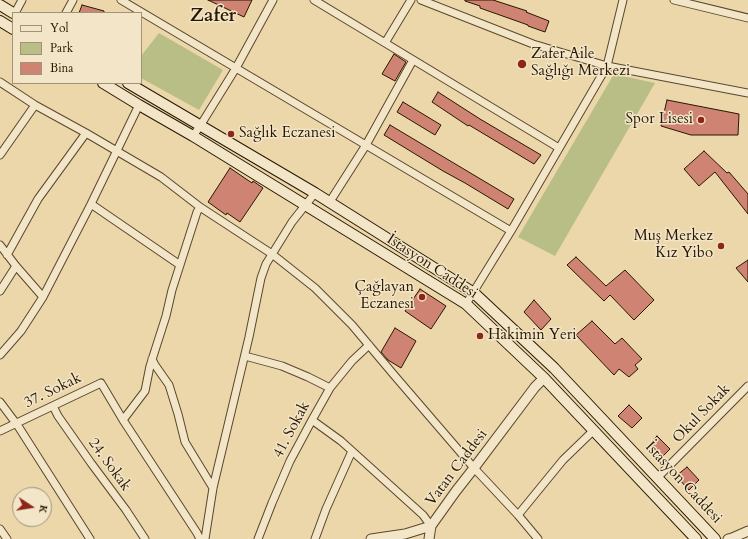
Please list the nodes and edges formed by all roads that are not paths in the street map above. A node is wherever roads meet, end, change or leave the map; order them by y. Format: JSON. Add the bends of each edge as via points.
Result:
{"nodes":[{"id":1,"x":22,"y":0,"type":"edge"},
{"id":2,"x":72,"y":0,"type":"edge"},
{"id":3,"x":121,"y":0,"type":"edge"},
{"id":4,"x":273,"y":0,"type":"edge"},
{"id":5,"x":314,"y":0,"type":"edge"},
{"id":6,"x":411,"y":0,"type":"edge"},
{"id":7,"x":421,"y":0,"type":"edge"},
{"id":8,"x":623,"y":0,"type":"edge"},
{"id":9,"x":674,"y":0,"type":"edge"},
{"id":10,"x":0,"y":5,"type":"edge"},
{"id":11,"x":12,"y":12,"type":"edge"},
{"id":12,"x":15,"y":12,"type":"edge"},
{"id":13,"x":66,"y":12,"type":"edge"},
{"id":14,"x":141,"y":12,"type":"edge"},
{"id":15,"x":142,"y":12,"type":"edge"},
{"id":16,"x":748,"y":18,"type":"edge"},
{"id":17,"x":0,"y":21,"type":"edge"},
{"id":18,"x":12,"y":28,"type":"edge"},
{"id":19,"x":386,"y":44,"type":"junction"},
{"id":20,"x":413,"y":60,"type":"junction"},
{"id":21,"x":606,"y":66,"type":"junction"},
{"id":22,"x":236,"y":68,"type":"junction"},
{"id":23,"x":0,"y":82,"type":"edge"},
{"id":24,"x":105,"y":84,"type":"edge"},
{"id":25,"x":130,"y":84,"type":"edge"},
{"id":26,"x":748,"y":93,"type":"edge"},
{"id":27,"x":35,"y":105,"type":"junction"},
{"id":28,"x":139,"y":105,"type":"junction"},
{"id":29,"x":200,"y":126,"type":"junction"},
{"id":30,"x":86,"y":133,"type":"junction"},
{"id":31,"x":193,"y":136,"type":"junction"},
{"id":32,"x":366,"y":145,"type":"junction"},
{"id":33,"x":559,"y":148,"type":"junction"},
{"id":34,"x":116,"y":152,"type":"junction"},
{"id":35,"x":0,"y":156,"type":"edge"},
{"id":36,"x":315,"y":193,"type":"junction"},
{"id":37,"x":329,"y":203,"type":"junction"},
{"id":38,"x":91,"y":204,"type":"junction"},
{"id":39,"x":305,"y":206,"type":"junction"},
{"id":40,"x":200,"y":207,"type":"junction"},
{"id":41,"x":511,"y":231,"type":"junction"},
{"id":42,"x":0,"y":245,"type":"edge"},
{"id":43,"x":272,"y":254,"type":"junction"},
{"id":44,"x":7,"y":255,"type":"junction"},
{"id":45,"x":180,"y":265,"type":"junction"},
{"id":46,"x":16,"y":266,"type":"junction"},
{"id":47,"x":0,"y":291,"type":"edge"},
{"id":48,"x":474,"y":293,"type":"junction"},
{"id":49,"x":43,"y":297,"type":"junction"},
{"id":50,"x":466,"y":304,"type":"junction"},
{"id":51,"x":369,"y":345,"type":"junction"},
{"id":52,"x":0,"y":355,"type":"edge"},
{"id":53,"x":245,"y":356,"type":"junction"},
{"id":54,"x":152,"y":359,"type":"junction"},
{"id":55,"x":544,"y":378,"type":"junction"},
{"id":56,"x":748,"y":386,"type":"edge"},
{"id":57,"x":330,"y":388,"type":"junction"},
{"id":58,"x":0,"y":402,"type":"edge"},
{"id":59,"x":52,"y":406,"type":"junction"},
{"id":60,"x":123,"y":420,"type":"junction"},
{"id":61,"x":312,"y":420,"type":"junction"},
{"id":62,"x":17,"y":423,"type":"junction"},
{"id":63,"x":594,"y":430,"type":"junction"},
{"id":64,"x":0,"y":431,"type":"edge"},
{"id":65,"x":352,"y":451,"type":"junction"},
{"id":66,"x":474,"y":468,"type":"junction"},
{"id":67,"x":657,"y":478,"type":"junction"},
{"id":68,"x":213,"y":488,"type":"junction"},
{"id":69,"x":518,"y":515,"type":"junction"},
{"id":70,"x":431,"y":526,"type":"junction"},
{"id":71,"x":0,"y":529,"type":"edge"},
{"id":72,"x":748,"y":531,"type":"edge"},
{"id":73,"x":748,"y":536,"type":"edge"},
{"id":74,"x":7,"y":539,"type":"edge"},
{"id":75,"x":90,"y":539,"type":"edge"},
{"id":76,"x":145,"y":539,"type":"edge"},
{"id":77,"x":200,"y":539,"type":"edge"},
{"id":78,"x":206,"y":539,"type":"edge"},
{"id":79,"x":258,"y":539,"type":"edge"},
{"id":80,"x":315,"y":539,"type":"edge"},
{"id":81,"x":371,"y":539,"type":"edge"},
{"id":82,"x":429,"y":539,"type":"edge"},
{"id":83,"x":538,"y":539,"type":"edge"},
{"id":84,"x":696,"y":539,"type":"edge"},
{"id":85,"x":715,"y":539,"type":"edge"},
{"id":86,"x":728,"y":539,"type":"edge"},
{"id":87,"x":746,"y":539,"type":"edge"}],
"edges":[{"from":1,"to":12,"type":"street"},
{"from":2,"to":13,"type":"street"},
{"from":3,"to":14,"type":"street"},
{"from":4,"to":22,"type":"street"},
{"from":5,"to":19,"type":"street"},
{"from":6,"to":19,"type":"street"},
{"from":7,"to":21,"type":"street","via":[[533,44]]},
{"from":8,"to":21,"type":"street"},
{"from":9,"to":16,"type":"street"},
{"from":10,"to":11,"type":"main road"},
{"from":15,"to":22,"type":"street"},
{"from":17,"to":18,"type":"main road"},
{"from":19,"to":20,"type":"street"},
{"from":20,"to":32,"type":"street"},
{"from":20,"to":33,"type":"street"},
{"from":21,"to":26,"type":"street"},
{"from":21,"to":33,"type":"street"},
{"from":22,"to":29,"type":"street"},
{"from":22,"to":32,"type":"street"},
{"from":23,"to":27,"type":"street"},
{"from":24,"to":28,"type":"main road","name":"İstasyon Caddesi"},
{"from":25,"to":29,"type":"main road","name":"İstasyon Caddesi"},
{"from":27,"to":30,"type":"street"},
{"from":27,"to":35,"type":"street"},
{"from":28,"to":31,"type":"main road","name":"İstasyon Caddesi"},
{"from":28,"to":34,"type":"street"},
{"from":29,"to":31,"type":"street"},
{"from":29,"to":36,"type":"main road","name":"İstasyon Caddesi"},
{"from":30,"to":34,"type":"street"},
{"from":30,"to":44,"type":"street","via":[[38,199]]},
{"from":31,"to":39,"type":"main road","name":"İstasyon Caddesi"},
{"from":32,"to":37,"type":"street"},
{"from":32,"to":41,"type":"street"},
{"from":33,"to":41,"type":"street"},
{"from":34,"to":38,"type":"street"},
{"from":34,"to":40,"type":"street","via":[[161,177]]},
{"from":36,"to":37,"type":"main road","name":"İstasyon Caddesi"},
{"from":36,"to":39,"type":"street"},
{"from":37,"to":48,"type":"main road","name":"İstasyon Caddesi"},
{"from":38,"to":45,"type":"street"},
{"from":38,"to":49,"type":"street"},
{"from":39,"to":43,"type":"street"},
{"from":39,"to":50,"type":"main road","name":"İstasyon Caddesi"},
{"from":40,"to":43,"type":"street"},
{"from":40,"to":45,"type":"street"},
{"from":41,"to":48,"type":"street"},
{"from":42,"to":44,"type":"street"},
{"from":43,"to":51,"type":"street","via":[[315,288]]},
{"from":43,"to":53,"type":"street","via":[[261,278]]},
{"from":44,"to":46,"type":"street"},
{"from":45,"to":54,"type":"street"},
{"from":46,"to":47,"type":"street"},
{"from":46,"to":49,"type":"street"},
{"from":48,"to":50,"type":"street"},
{"from":48,"to":67,"type":"main road","name":"İstasyon Caddesi","via":[[554,368]]},
{"from":49,"to":52,"type":"street","via":[[21,332]]},
{"from":50,"to":55,"type":"main road","name":"İstasyon Caddesi"},
{"from":51,"to":57,"type":"street","name":"41. Sokak"},
{"from":51,"to":66,"type":"street"},
{"from":53,"to":57,"type":"street","via":[[282,366]]},
{"from":53,"to":68,"type":"street"},
{"from":54,"to":60,"type":"street","via":[[145,392]]},
{"from":54,"to":68,"type":"street","via":[[169,385],[185,442]]},
{"from":55,"to":63,"type":"main road","name":"İstasyon Caddesi"},
{"from":55,"to":66,"type":"street","name":"Vatan Caddesi"},
{"from":56,"to":67,"type":"street","name":"Okul Sokak"},
{"from":57,"to":61,"type":"street","name":"41. Sokak"},
{"from":58,"to":62,"type":"street"},
{"from":59,"to":60,"type":"street","name":"37. Sokak","via":[[101,383]]},
{"from":59,"to":62,"type":"street","name":"37. Sokak"},
{"from":59,"to":76,"type":"street","name":"24. Sokak"},
{"from":60,"to":77,"type":"street"},
{"from":61,"to":65,"type":"street"},
{"from":61,"to":79,"type":"street","name":"41. Sokak","via":[[290,461]]},
{"from":62,"to":64,"type":"street","name":"37. Sokak"},
{"from":62,"to":75,"type":"street"},
{"from":63,"to":69,"type":"street","via":[[563,460]]},
{"from":63,"to":84,"type":"main road","name":"İstasyon Caddesi"},
{"from":65,"to":70,"type":"street","via":[[423,515]]},
{"from":65,"to":80,"type":"street"},
{"from":66,"to":69,"type":"street"},
{"from":66,"to":70,"type":"street","name":"Vatan Caddesi"},
{"from":67,"to":85,"type":"main road","name":"İstasyon Caddesi"},
{"from":68,"to":78,"type":"street"},
{"from":69,"to":83,"type":"street"},
{"from":70,"to":81,"type":"street","name":"Vatan Caddesi","via":[[405,534]]},
{"from":70,"to":82,"type":"street"},
{"from":71,"to":74,"type":"street"},
{"from":72,"to":86,"type":"street"},
{"from":73,"to":87,"type":"street"}]}
